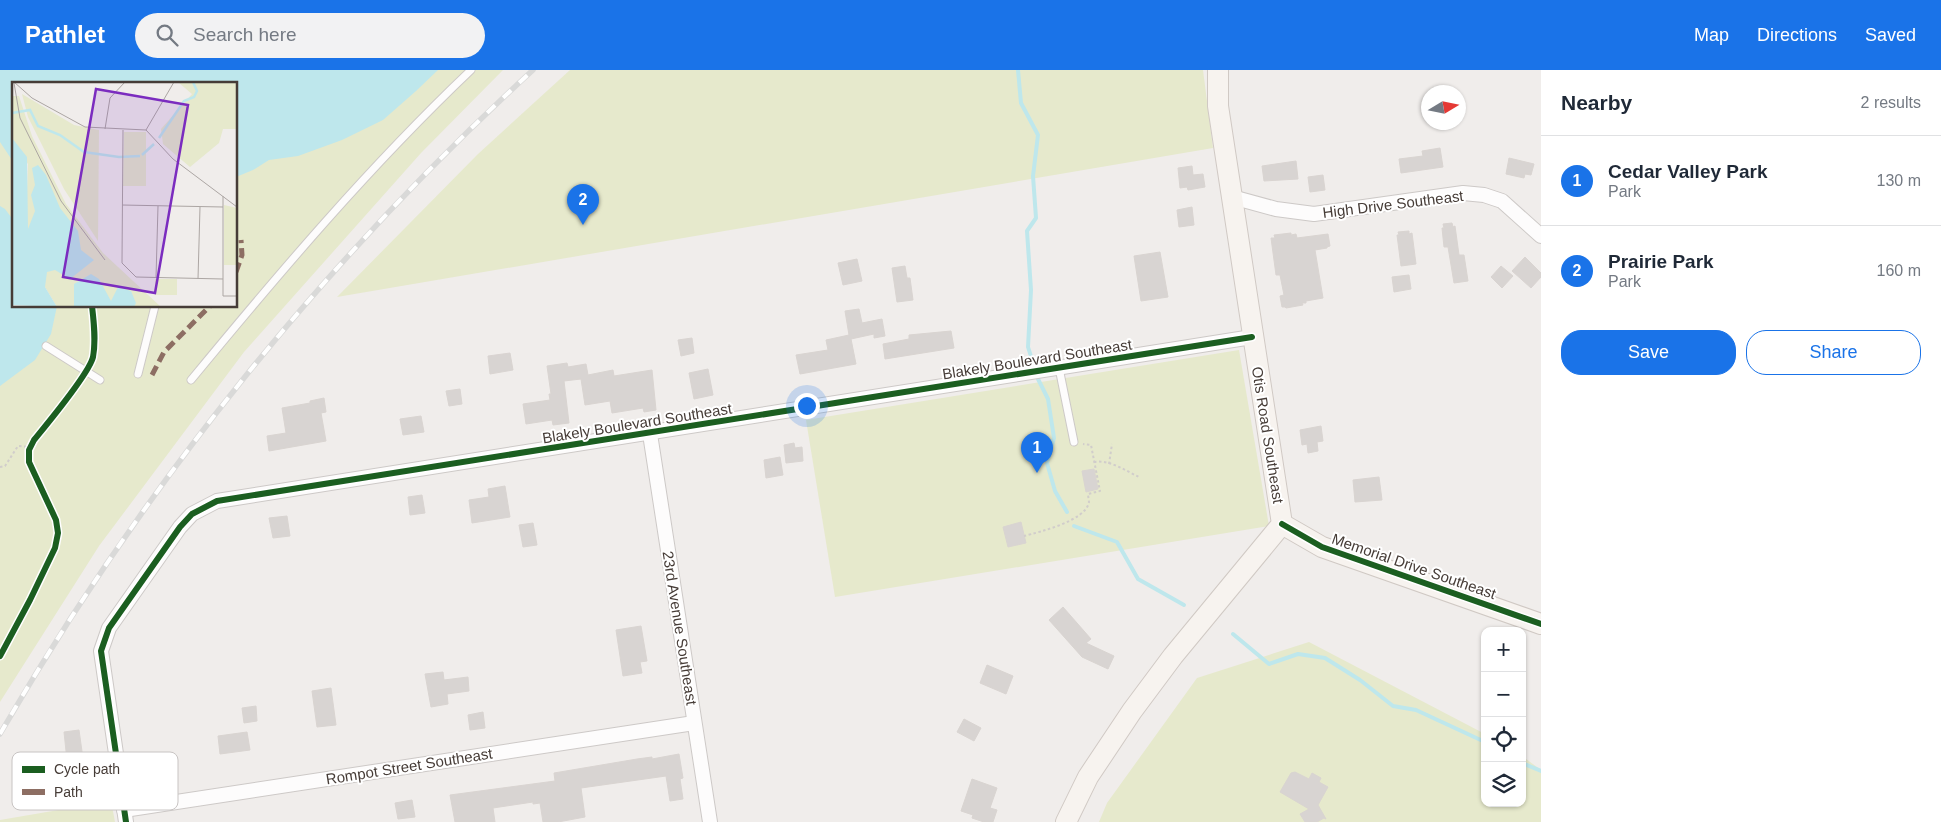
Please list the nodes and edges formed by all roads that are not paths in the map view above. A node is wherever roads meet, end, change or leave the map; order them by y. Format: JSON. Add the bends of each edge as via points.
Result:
{"nodes":[{"id":1,"x":471,"y":70,"type":"edge"},
{"id":2,"x":1218,"y":70,"type":"edge"},
{"id":3,"x":1232,"y":197,"type":"junction"},
{"id":4,"x":1541,"y":236,"type":"edge"},
{"id":5,"x":154,"y":308,"type":"edge"},
{"id":6,"x":1252,"y":337,"type":"junction"},
{"id":7,"x":46,"y":346,"type":"dead end"},
{"id":8,"x":1057,"y":368,"type":"junction"},
{"id":9,"x":138,"y":374,"type":"dead end"},
{"id":10,"x":100,"y":380,"type":"dead end"},
{"id":11,"x":191,"y":380,"type":"dead end"},
{"id":12,"x":650,"y":434,"type":"junction"},
{"id":13,"x":1074,"y":442,"type":"road end"},
{"id":14,"x":1282,"y":524,"type":"junction"},
{"id":15,"x":1541,"y":624,"type":"edge"},
{"id":16,"x":694,"y":723,"type":"junction"},
{"id":17,"x":116,"y":752,"type":"edge"},
{"id":18,"x":178,"y":807,"type":"edge"},
{"id":19,"x":162,"y":810,"type":"edge"},
{"id":20,"x":125,"y":816,"type":"edge"},
{"id":21,"x":710,"y":822,"type":"edge"},
{"id":22,"x":1066,"y":822,"type":"edge"}],
"edges":[{"from":1,"to":11,"type":"lane","via":[[366,176]]},
{"from":2,"to":3,"type":"street","name":"Otis Road Southeast","via":[[1218,106]]},
{"from":3,"to":4,"type":"street","name":"High Drive Southeast","via":[[1276,209],[1314,214],[1463,193],[1484,195],[1502,201]]},
{"from":3,"to":6,"type":"street","name":"Otis Road Southeast"},
{"from":5,"to":9,"type":"lane"},
{"from":6,"to":8,"type":"street","name":"Blakely Boulevard Southeast"},
{"from":6,"to":14,"type":"street","name":"Otis Road Southeast"},
{"from":7,"to":10,"type":"lane"},
{"from":8,"to":12,"type":"street","name":"Blakely Boulevard Southeast"},
{"from":8,"to":13,"type":"lane"},
{"from":12,"to":16,"type":"street","name":"23rd Avenue Southeast"},
{"from":12,"to":17,"type":"street","name":"Blakely Boulevard Southeast","via":[[217,501],[192,514],[109,628],[101,651]]},
{"from":14,"to":15,"type":"street","name":"Memorial Drive Southeast","via":[[1322,547]]},
{"from":14,"to":22,"type":"street","name":"Otis Road Southeast","via":[[1132,711],[1088,777]]},
{"from":16,"to":18,"type":"street","name":"Rompot Street Southeast"},
{"from":16,"to":21,"type":"street","name":"23rd Avenue Southeast"},
{"from":19,"to":20,"type":"street","name":"Rompot Street Southeast"}]}
